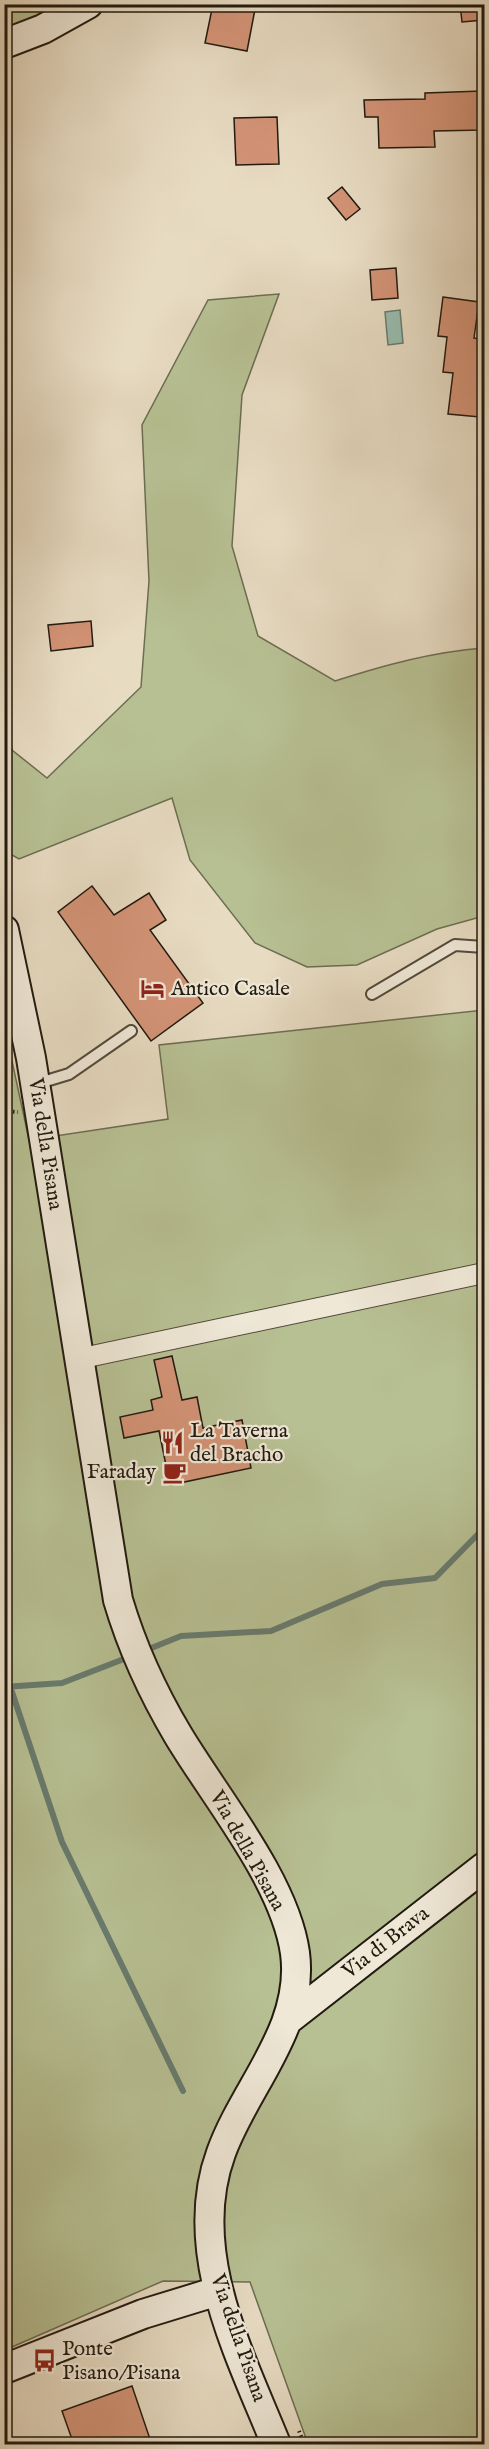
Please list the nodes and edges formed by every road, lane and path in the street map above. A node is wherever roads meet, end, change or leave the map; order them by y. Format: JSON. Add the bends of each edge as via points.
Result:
{"nodes":[{"id":1,"x":88,"y":4,"type":"edge"},
{"id":2,"x":4,"y":44,"type":"edge"},
{"id":3,"x":4,"y":930,"type":"edge"},
{"id":4,"x":484,"y":947,"type":"edge"},
{"id":5,"x":372,"y":994,"type":"dead end"},
{"id":6,"x":132,"y":1031,"type":"dead end"},
{"id":7,"x":35,"y":1084,"type":"junction"},
{"id":8,"x":484,"y":1273,"type":"edge"},
{"id":9,"x":78,"y":1359,"type":"junction"},
{"id":10,"x":484,"y":1867,"type":"edge"},
{"id":11,"x":288,"y":2020,"type":"junction"},
{"id":12,"x":218,"y":2291,"type":"junction"},
{"id":13,"x":4,"y":2369,"type":"edge"},
{"id":14,"x":276,"y":2445,"type":"edge"}],
"edges":[{"from":1,"to":2,"type":"main road","via":[[43,29]]},
{"from":3,"to":7,"type":"main road","name":"Via della Pisana"},
{"from":4,"to":5,"type":"lane","via":[[455,945]]},
{"from":6,"to":7,"type":"lane","via":[[78,1070]]},
{"from":7,"to":9,"type":"main road","name":"Via della Pisana"},
{"from":8,"to":9,"type":"street"},
{"from":9,"to":11,"type":"main road","name":"Via della Pisana","via":[[125,1622],[150,1682],[178,1734],[259,1863],[284,1914],[296,1965]]},
{"from":10,"to":11,"type":"main road","name":"Via di Brava"},
{"from":11,"to":12,"type":"main road","name":"Via della Pisana","via":[[235,2122],[216,2170],[210,2231]]},
{"from":12,"to":13,"type":"main road","via":[[144,2314]]},
{"from":12,"to":14,"type":"main road","name":"Via della Pisana"}]}
